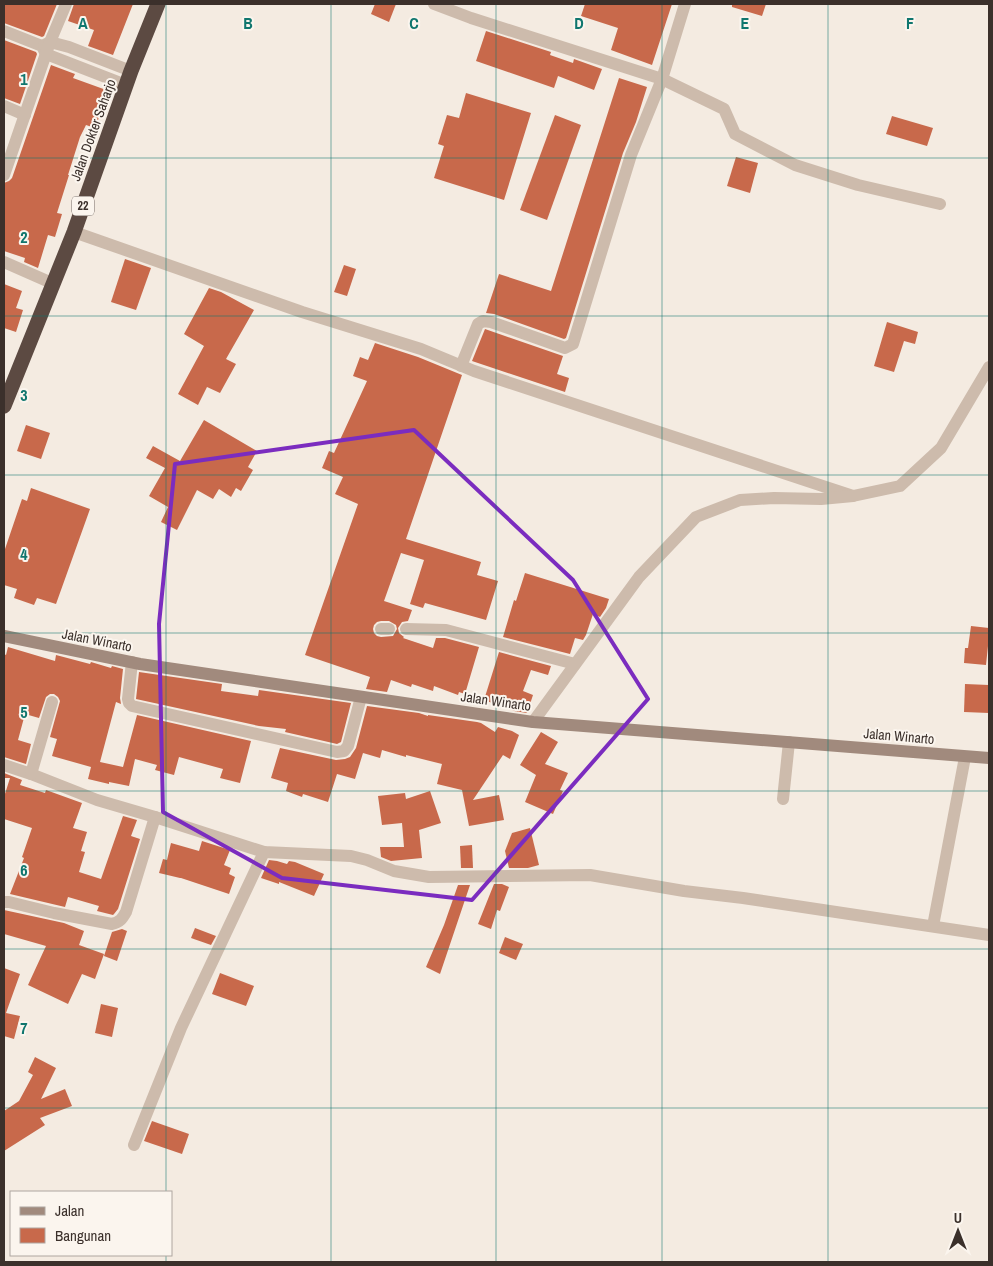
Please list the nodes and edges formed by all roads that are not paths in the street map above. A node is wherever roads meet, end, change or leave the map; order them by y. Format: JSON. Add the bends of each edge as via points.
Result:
{"nodes":[{"id":1,"x":66,"y":4,"type":"edge"},
{"id":2,"x":158,"y":4,"type":"edge"},
{"id":3,"x":434,"y":4,"type":"edge"},
{"id":4,"x":685,"y":4,"type":"edge"},
{"id":5,"x":4,"y":31,"type":"edge"},
{"id":6,"x":46,"y":47,"type":"junction"},
{"id":7,"x":129,"y":78,"type":"junction"},
{"id":8,"x":662,"y":79,"type":"junction"},
{"id":9,"x":4,"y":106,"type":"edge"},
{"id":10,"x":25,"y":114,"type":"junction"},
{"id":11,"x":4,"y":175,"type":"edge"},
{"id":12,"x":940,"y":204,"type":"dead end"},
{"id":13,"x":74,"y":232,"type":"junction"},
{"id":14,"x":4,"y":262,"type":"edge"},
{"id":15,"x":54,"y":284,"type":"junction"},
{"id":16,"x":461,"y":366,"type":"junction"},
{"id":17,"x":989,"y":367,"type":"edge"},
{"id":18,"x":4,"y":406,"type":"edge"},
{"id":19,"x":853,"y":496,"type":"junction"},
{"id":20,"x":406,"y":629,"type":"dead end"},
{"id":21,"x":4,"y":636,"type":"edge"},
{"id":22,"x":132,"y":662,"type":"junction"},
{"id":23,"x":575,"y":664,"type":"junction"},
{"id":24,"x":361,"y":697,"type":"junction"},
{"id":25,"x":52,"y":702,"type":"dead end"},
{"id":26,"x":533,"y":722,"type":"junction"},
{"id":27,"x":788,"y":742,"type":"junction"},
{"id":28,"x":965,"y":757,"type":"junction"},
{"id":29,"x":989,"y":758,"type":"edge"},
{"id":30,"x":4,"y":765,"type":"edge"},
{"id":31,"x":31,"y":774,"type":"junction"},
{"id":32,"x":783,"y":799,"type":"dead end"},
{"id":33,"x":156,"y":817,"type":"junction"},
{"id":34,"x":264,"y":852,"type":"junction"},
{"id":35,"x":4,"y":902,"type":"edge"},
{"id":36,"x":932,"y":926,"type":"junction"},
{"id":37,"x":989,"y":935,"type":"edge"},
{"id":38,"x":134,"y":1145,"type":"dead end"}],
"edges":[{"from":1,"to":6,"type":"street"},
{"from":2,"to":7,"type":"highway","name":"Jalan Dokter Saharjo","number":"22"},
{"from":3,"to":8,"type":"street"},
{"from":4,"to":8,"type":"street"},
{"from":5,"to":6,"type":"street"},
{"from":6,"to":7,"type":"street"},
{"from":6,"to":10,"type":"street"},
{"from":7,"to":13,"type":"highway","name":"Jalan Dokter Saharjo","number":"22"},
{"from":8,"to":12,"type":"street","via":[[724,109],[735,134],[794,164]]},
{"from":8,"to":16,"type":"street","via":[[631,155],[573,344],[564,348],[483,321],[478,324]]},
{"from":9,"to":10,"type":"street"},
{"from":10,"to":11,"type":"street"},
{"from":13,"to":15,"type":"highway","name":"Jalan Dokter Saharjo","number":"22"},
{"from":13,"to":16,"type":"street","via":[[302,312],[421,349]]},
{"from":14,"to":15,"type":"street"},
{"from":15,"to":18,"type":"highway","name":"Jalan Dokter Saharjo","number":"22"},
{"from":16,"to":19,"type":"street"},
{"from":17,"to":19,"type":"street","via":[[941,448],[900,486]]},
{"from":19,"to":23,"type":"street","via":[[740,500],[696,517],[639,577]]},
{"from":20,"to":23,"type":"street","via":[[446,630]]},
{"from":21,"to":22,"type":"street","name":"Jalan Winarto"},
{"from":22,"to":24,"type":"street","name":"Jalan Winarto"},
{"from":22,"to":24,"type":"street","via":[[128,703],[132,706],[337,752],[348,746]]},
{"from":23,"to":26,"type":"street"},
{"from":24,"to":26,"type":"street","name":"Jalan Winarto"},
{"from":25,"to":31,"type":"street"},
{"from":26,"to":27,"type":"street","name":"Jalan Winarto"},
{"from":27,"to":28,"type":"street","name":"Jalan Winarto"},
{"from":27,"to":32,"type":"street"},
{"from":28,"to":29,"type":"street","name":"Jalan Winarto"},
{"from":28,"to":36,"type":"street"},
{"from":30,"to":31,"type":"street"},
{"from":31,"to":33,"type":"street","via":[[97,800]]},
{"from":33,"to":34,"type":"street"},
{"from":33,"to":35,"type":"street","via":[[126,912],[118,923]]},
{"from":34,"to":36,"type":"street","via":[[351,856],[429,877],[590,875]]},
{"from":34,"to":38,"type":"street","via":[[181,1028]]},
{"from":36,"to":37,"type":"street"}]}
